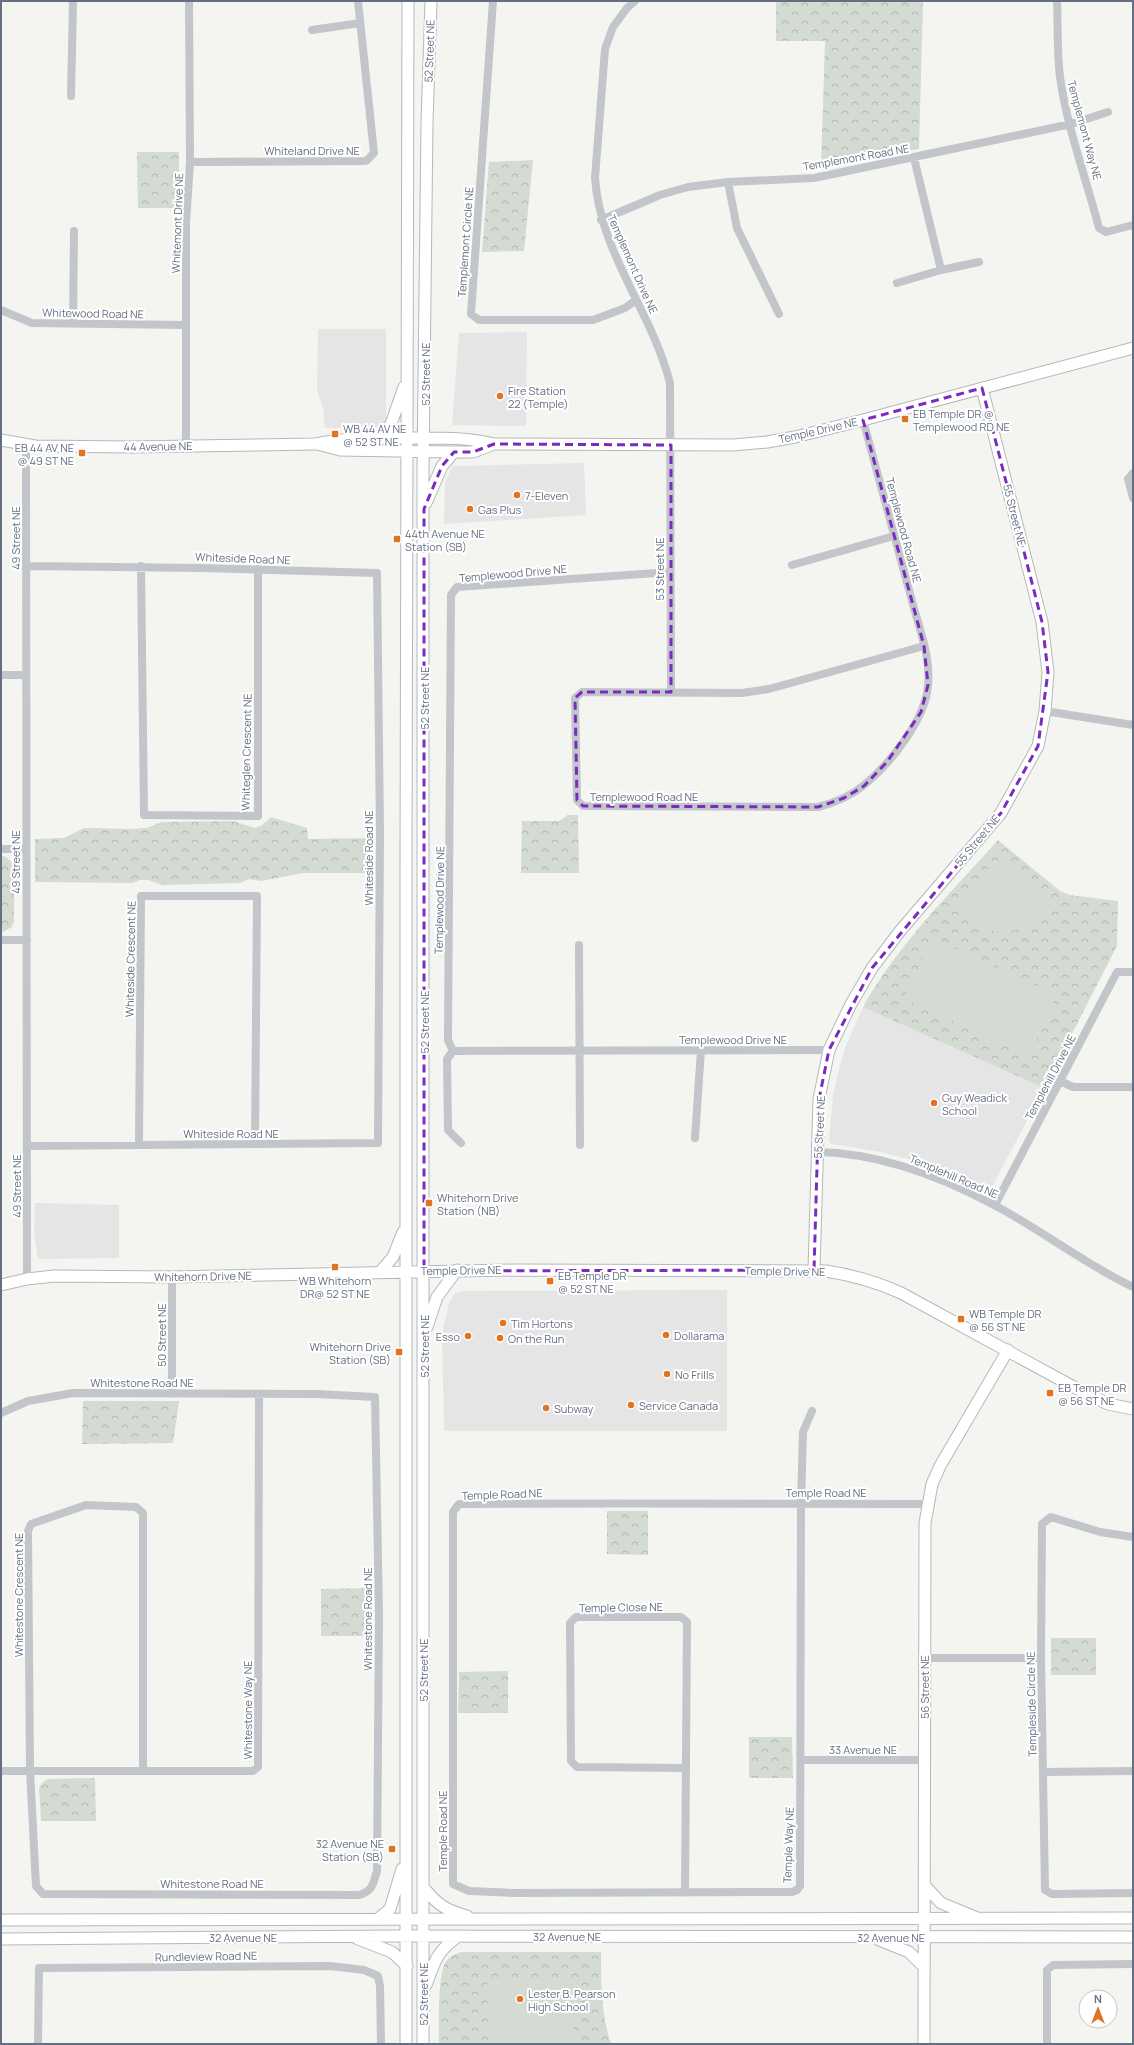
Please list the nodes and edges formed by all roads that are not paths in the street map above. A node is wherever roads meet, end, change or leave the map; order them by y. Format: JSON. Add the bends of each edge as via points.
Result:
{"nodes":[{"id":1,"x":73,"y":1,"type":"edge"},
{"id":2,"x":189,"y":1,"type":"edge"},
{"id":3,"x":358,"y":1,"type":"edge"},
{"id":4,"x":408,"y":1,"type":"edge"},
{"id":5,"x":431,"y":1,"type":"edge"},
{"id":6,"x":493,"y":1,"type":"edge"},
{"id":7,"x":635,"y":1,"type":"edge"},
{"id":8,"x":1057,"y":1,"type":"edge"},
{"id":9,"x":360,"y":23,"type":"junction"},
{"id":10,"x":312,"y":30,"type":"dead end"},
{"id":11,"x":71,"y":96,"type":"dead end"},
{"id":12,"x":1108,"y":112,"type":"dead end"},
{"id":13,"x":1071,"y":124,"type":"junction"},
{"id":14,"x":914,"y":158,"type":"junction"},
{"id":15,"x":190,"y":162,"type":"junction"},
{"id":16,"x":728,"y":182,"type":"junction"},
{"id":17,"x":601,"y":220,"type":"junction"},
{"id":18,"x":1133,"y":225,"type":"edge"},
{"id":19,"x":74,"y":231,"type":"dead end"},
{"id":20,"x":979,"y":262,"type":"dead end"},
{"id":21,"x":941,"y":270,"type":"junction"},
{"id":22,"x":897,"y":283,"type":"dead end"},
{"id":23,"x":636,"y":300,"type":"junction"},
{"id":24,"x":1,"y":310,"type":"edge"},
{"id":25,"x":780,"y":314,"type":"dead end"},
{"id":26,"x":72,"y":324,"type":"junction"},
{"id":27,"x":186,"y":324,"type":"junction"},
{"id":28,"x":1133,"y":348,"type":"edge"},
{"id":29,"x":407,"y":379,"type":"junction"},
{"id":30,"x":982,"y":388,"type":"junction"},
{"id":31,"x":863,"y":420,"type":"junction"},
{"id":32,"x":380,"y":437,"type":"junction"},
{"id":33,"x":408,"y":438,"type":"junction"},
{"id":34,"x":424,"y":438,"type":"junction"},
{"id":35,"x":1,"y":440,"type":"edge"},
{"id":36,"x":315,"y":444,"type":"junction"},
{"id":37,"x":494,"y":444,"type":"junction"},
{"id":38,"x":26,"y":445,"type":"junction"},
{"id":39,"x":671,"y":445,"type":"junction"},
{"id":40,"x":186,"y":446,"type":"junction"},
{"id":41,"x":408,"y":451,"type":"junction"},
{"id":42,"x":424,"y":451,"type":"junction"},
{"id":43,"x":454,"y":452,"type":"junction"},
{"id":44,"x":1133,"y":473,"type":"edge"},
{"id":45,"x":1133,"y":498,"type":"edge"},
{"id":46,"x":424,"y":509,"type":"junction"},
{"id":47,"x":894,"y":536,"type":"junction"},
{"id":48,"x":792,"y":565,"type":"dead end"},
{"id":49,"x":26,"y":566,"type":"junction"},
{"id":50,"x":141,"y":566,"type":"junction"},
{"id":51,"x":258,"y":569,"type":"junction"},
{"id":52,"x":670,"y":572,"type":"junction"},
{"id":53,"x":924,"y":646,"type":"junction"},
{"id":54,"x":1,"y":675,"type":"edge"},
{"id":55,"x":26,"y":675,"type":"junction"},
{"id":56,"x":670,"y":692,"type":"junction"},
{"id":57,"x":1045,"y":711,"type":"junction"},
{"id":58,"x":1133,"y":725,"type":"edge"},
{"id":59,"x":1,"y":849,"type":"edge"},
{"id":60,"x":26,"y":849,"type":"junction"},
{"id":61,"x":1,"y":940,"type":"edge"},
{"id":62,"x":27,"y":940,"type":"junction"},
{"id":63,"x":579,"y":945,"type":"dead end"},
{"id":64,"x":1133,"y":972,"type":"edge"},
{"id":65,"x":701,"y":1050,"type":"junction"},
{"id":66,"x":829,"y":1050,"type":"junction"},
{"id":67,"x":453,"y":1051,"type":"junction"},
{"id":68,"x":580,"y":1051,"type":"junction"},
{"id":69,"x":1060,"y":1081,"type":"junction"},
{"id":70,"x":1133,"y":1087,"type":"edge"},
{"id":71,"x":695,"y":1138,"type":"dead end"},
{"id":72,"x":461,"y":1143,"type":"dead end"},
{"id":73,"x":254,"y":1144,"type":"junction"},
{"id":74,"x":139,"y":1145,"type":"junction"},
{"id":75,"x":580,"y":1145,"type":"dead end"},
{"id":76,"x":27,"y":1146,"type":"junction"},
{"id":77,"x":817,"y":1152,"type":"junction"},
{"id":78,"x":995,"y":1205,"type":"junction"},
{"id":79,"x":406,"y":1224,"type":"junction"},
{"id":80,"x":457,"y":1270,"type":"junction"},
{"id":81,"x":814,"y":1270,"type":"junction"},
{"id":82,"x":424,"y":1271,"type":"junction"},
{"id":83,"x":380,"y":1272,"type":"junction"},
{"id":84,"x":406,"y":1272,"type":"junction"},
{"id":85,"x":172,"y":1277,"type":"junction"},
{"id":86,"x":27,"y":1279,"type":"junction"},
{"id":87,"x":1,"y":1285,"type":"edge"},
{"id":88,"x":1133,"y":1287,"type":"edge"},
{"id":89,"x":424,"y":1338,"type":"junction"},
{"id":90,"x":1008,"y":1350,"type":"junction"},
{"id":91,"x":172,"y":1394,"type":"junction"},
{"id":92,"x":259,"y":1394,"type":"junction"},
{"id":93,"x":1133,"y":1409,"type":"edge"},
{"id":94,"x":812,"y":1411,"type":"dead end"},
{"id":95,"x":1,"y":1413,"type":"edge"},
{"id":96,"x":801,"y":1503,"type":"junction"},
{"id":97,"x":927,"y":1504,"type":"junction"},
{"id":98,"x":1133,"y":1537,"type":"edge"},
{"id":99,"x":924,"y":1658,"type":"junction"},
{"id":100,"x":1041,"y":1658,"type":"junction"},
{"id":101,"x":801,"y":1760,"type":"junction"},
{"id":102,"x":924,"y":1760,"type":"junction"},
{"id":103,"x":686,"y":1768,"type":"junction"},
{"id":104,"x":30,"y":1770,"type":"junction"},
{"id":105,"x":143,"y":1770,"type":"junction"},
{"id":106,"x":1,"y":1771,"type":"edge"},
{"id":107,"x":1133,"y":1771,"type":"edge"},
{"id":108,"x":1043,"y":1772,"type":"junction"},
{"id":109,"x":406,"y":1855,"type":"junction"},
{"id":110,"x":453,"y":1884,"type":"joint"},
{"id":111,"x":924,"y":1885,"type":"junction"},
{"id":112,"x":423,"y":1887,"type":"junction"},
{"id":113,"x":685,"y":1893,"type":"junction"},
{"id":114,"x":1133,"y":1893,"type":"edge"},
{"id":115,"x":43,"y":1894,"type":"joint"},
{"id":116,"x":924,"y":1918,"type":"junction"},
{"id":117,"x":979,"y":1918,"type":"junction"},
{"id":118,"x":1133,"y":1918,"type":"edge"},
{"id":119,"x":378,"y":1919,"type":"junction"},
{"id":120,"x":406,"y":1919,"type":"junction"},
{"id":121,"x":477,"y":1919,"type":"junction"},
{"id":122,"x":1,"y":1920,"type":"edge"},
{"id":123,"x":424,"y":1920,"type":"junction"},
{"id":124,"x":352,"y":1936,"type":"junction"},
{"id":125,"x":406,"y":1936,"type":"junction"},
{"id":126,"x":423,"y":1936,"type":"junction"},
{"id":127,"x":458,"y":1936,"type":"junction"},
{"id":128,"x":925,"y":1936,"type":"junction"},
{"id":129,"x":871,"y":1937,"type":"junction"},
{"id":130,"x":1133,"y":1937,"type":"edge"},
{"id":131,"x":1,"y":1939,"type":"edge"},
{"id":132,"x":1133,"y":1964,"type":"edge"},
{"id":133,"x":406,"y":1966,"type":"junction"},
{"id":134,"x":924,"y":1967,"type":"junction"},
{"id":135,"x":423,"y":1991,"type":"junction"},
{"id":136,"x":38,"y":2044,"type":"edge"},
{"id":137,"x":381,"y":2044,"type":"edge"},
{"id":138,"x":406,"y":2044,"type":"edge"},
{"id":139,"x":423,"y":2044,"type":"edge"},
{"id":140,"x":924,"y":2044,"type":"edge"},
{"id":141,"x":1046,"y":2044,"type":"edge"}],
"edges":[{"from":1,"to":11,"type":"street"},
{"from":2,"to":15,"type":"street","name":"Whitemont Drive NE"},
{"from":3,"to":9,"type":"street","name":"Whiteland Drive NE"},
{"from":4,"to":29,"type":"main road","name":"52 Street NE"},
{"from":5,"to":34,"type":"main road","name":"52 Street NE","via":[[427,122]]},
{"from":6,"to":23,"type":"street","name":"Templemont Circle NE","via":[[471,314],[479,320],[593,320],[625,308]]},
{"from":7,"to":17,"type":"street","name":"Templemont Drive NE","via":[[613,27],[605,49],[595,178]]},
{"from":8,"to":13,"type":"street","name":"Templemont Way NE","via":[[1060,72]]},
{"from":9,"to":10,"type":"street"},
{"from":9,"to":15,"type":"street","name":"Whiteland Drive NE","via":[[374,153],[366,162]]},
{"from":12,"to":13,"type":"street","name":"Templemont Road NE"},
{"from":13,"to":14,"type":"street","name":"Templemont Road NE"},
{"from":13,"to":18,"type":"street","name":"Templemont Way NE","via":[[1100,228],[1106,232]]},
{"from":14,"to":16,"type":"street","name":"Templemont Road NE","via":[[814,178]]},
{"from":14,"to":21,"type":"street"},
{"from":15,"to":27,"type":"street","name":"Whitemont Drive NE","via":[[186,223]]},
{"from":16,"to":17,"type":"street","name":"Templemont Road NE","via":[[688,187],[660,195]]},
{"from":16,"to":25,"type":"street","via":[[737,228]]},
{"from":17,"to":23,"type":"street","name":"Templemont Drive NE"},
{"from":19,"to":26,"type":"street"},
{"from":20,"to":21,"type":"street"},
{"from":21,"to":22,"type":"street"},
{"from":23,"to":39,"type":"street","name":"Templemont Drive NE","via":[[664,359],[670,383]]},
{"from":24,"to":26,"type":"street","name":"Whitewood Road NE","via":[[32,323]]},
{"from":26,"to":27,"type":"street","name":"Whitewood Road NE"},
{"from":27,"to":40,"type":"street","name":"Whitemont Drive NE"},
{"from":28,"to":30,"type":"main road","name":"Temple Drive NE"},
{"from":29,"to":32,"type":"main road","via":[[391,424]]},
{"from":29,"to":33,"type":"main road","name":"52 Street NE"},
{"from":30,"to":31,"type":"main road","name":"Temple Drive NE"},
{"from":30,"to":57,"type":"main road","name":"55 Street NE","via":[[1042,622],[1048,672]]},
{"from":31,"to":39,"type":"main road","name":"Temple Drive NE","via":[[766,442]]},
{"from":31,"to":47,"type":"street","name":"Templewood Road NE"},
{"from":32,"to":33,"type":"main road","name":"44 Avenue NE"},
{"from":32,"to":36,"type":"main road","name":"44 Avenue NE","via":[[340,438]]},
{"from":33,"to":34,"type":"main road","name":"44 Avenue NE"},
{"from":33,"to":41,"type":"main road","name":"52 Street NE"},
{"from":34,"to":37,"type":"main road","name":"Temple Drive NE","via":[[473,438]]},
{"from":34,"to":42,"type":"main road","name":"52 Street NE"},
{"from":35,"to":38,"type":"main road","name":"44 Avenue NE"},
{"from":36,"to":40,"type":"main road","name":"44 Avenue NE"},
{"from":36,"to":41,"type":"main road","name":"44 Avenue NE","via":[[340,450]]},
{"from":37,"to":39,"type":"main road","name":"Temple Drive NE"},
{"from":37,"to":43,"type":"main road","name":"Temple Drive NE","via":[[473,452]]},
{"from":38,"to":40,"type":"main road","name":"44 Avenue NE"},
{"from":38,"to":49,"type":"street","name":"49 Street NE"},
{"from":39,"to":52,"type":"street","name":"53 Street NE"},
{"from":41,"to":42,"type":"main road","name":"Temple Drive NE"},
{"from":41,"to":79,"type":"main road","name":"52 Street NE"},
{"from":42,"to":43,"type":"main road","name":"Temple Drive NE"},
{"from":42,"to":46,"type":"main road","name":"52 Street NE"},
{"from":43,"to":46,"type":"main road","via":[[442,466]]},
{"from":44,"to":45,"type":"street","via":[[1128,479]]},
{"from":46,"to":82,"type":"main road","name":"52 Street NE"},
{"from":47,"to":48,"type":"street"},
{"from":47,"to":53,"type":"street","name":"Templewood Road NE"},
{"from":49,"to":50,"type":"street","name":"Whiteside Road NE"},
{"from":49,"to":55,"type":"street","name":"49 Street NE"},
{"from":50,"to":51,"type":"street","name":"Whiteside Road NE"},
{"from":50,"to":51,"type":"street","name":"Whiteglen Crescent NE","via":[[144,814],[258,816]]},
{"from":51,"to":73,"type":"street","name":"Whiteside Road NE","via":[[377,573],[380,1124],[378,1143]]},
{"from":52,"to":56,"type":"street","name":"53 Street NE"},
{"from":52,"to":67,"type":"street","name":"Templewood Drive NE","via":[[457,587],[451,595],[448,1040]]},
{"from":53,"to":56,"type":"street","name":"Templewood Road NE","via":[[769,689],[742,692]]},
{"from":53,"to":56,"type":"street","name":"Templewood Road NE","via":[[928,685],[921,712],[888,762],[864,786],[844,798],[818,807],[583,806],[577,800],[575,698],[582,692]]},
{"from":54,"to":55,"type":"street"},
{"from":55,"to":60,"type":"street","name":"49 Street NE"},
{"from":57,"to":58,"type":"street"},
{"from":57,"to":66,"type":"main road","name":"55 Street NE","via":[[1038,746],[1001,813],[900,930],[872,968]]},
{"from":59,"to":60,"type":"street"},
{"from":60,"to":62,"type":"street","name":"49 Street NE"},
{"from":61,"to":62,"type":"street"},
{"from":62,"to":76,"type":"street","name":"49 Street NE"},
{"from":63,"to":68,"type":"street"},
{"from":64,"to":69,"type":"street","name":"Templehill Drive NE","via":[[1117,972]]},
{"from":65,"to":66,"type":"street","name":"Templewood Drive NE"},
{"from":65,"to":68,"type":"street","name":"Templewood Drive NE"},
{"from":65,"to":71,"type":"street"},
{"from":66,"to":77,"type":"main road","name":"55 Street NE","via":[[819,1098]]},
{"from":67,"to":68,"type":"street","name":"Templewood Drive NE"},
{"from":67,"to":72,"type":"street","via":[[447,1059],[448,1130]]},
{"from":68,"to":75,"type":"street"},
{"from":69,"to":70,"type":"street","via":[[1073,1087]]},
{"from":69,"to":78,"type":"street","name":"Templehill Drive NE"},
{"from":73,"to":74,"type":"street","name":"Whiteside Road NE"},
{"from":73,"to":74,"type":"street","name":"Whiteside Crescent NE","via":[[257,896],[141,896]]},
{"from":74,"to":76,"type":"street","name":"Whiteside Road NE"},
{"from":76,"to":86,"type":"street","name":"49 Street NE"},
{"from":77,"to":78,"type":"street","name":"Templehill Road NE","via":[[858,1156],[902,1166],[955,1186]]},
{"from":77,"to":81,"type":"main road","name":"55 Street NE"},
{"from":78,"to":88,"type":"street","name":"Templehill Road NE"},
{"from":79,"to":83,"type":"main road","via":[[394,1257]]},
{"from":79,"to":84,"type":"main road","name":"52 Street NE"},
{"from":80,"to":81,"type":"main road","name":"Temple Drive NE"},
{"from":80,"to":82,"type":"main road","name":"Temple Drive NE"},
{"from":80,"to":89,"type":"main road","via":[[437,1297]]},
{"from":81,"to":90,"type":"main road","name":"Temple Drive NE","via":[[850,1275],[879,1283]]},
{"from":82,"to":84,"type":"main road","name":"Temple Drive NE"},
{"from":82,"to":89,"type":"main road","name":"52 Street NE"},
{"from":83,"to":84,"type":"main road","name":"Whitehorn Drive NE"},
{"from":83,"to":85,"type":"main road","name":"Whitehorn Drive NE"},
{"from":84,"to":109,"type":"main road","name":"52 Street NE"},
{"from":85,"to":86,"type":"main road","name":"Whitehorn Drive NE","via":[[54,1276]]},
{"from":85,"to":91,"type":"street","name":"50 Street NE"},
{"from":86,"to":87,"type":"main road","name":"Whitehorn Drive NE"},
{"from":89,"to":112,"type":"main road","name":"52 Street NE"},
{"from":90,"to":93,"type":"main road","name":"Temple Drive NE","via":[[1108,1404]]},
{"from":90,"to":97,"type":"main road","name":"56 Street NE","via":[[940,1466]]},
{"from":91,"to":92,"type":"street","name":"Whitestone Road NE"},
{"from":91,"to":95,"type":"street","name":"Whitestone Road NE","via":[[73,1393],[28,1401]]},
{"from":92,"to":105,"type":"street","name":"Whitestone Way NE","via":[[258,1767],[253,1771]]},
{"from":92,"to":115,"type":"street","name":"Whitestone Road NE","via":[[375,1397],[379,1623],[377,1871],[372,1888],[359,1895]]},
{"from":94,"to":96,"type":"street","name":"Temple Way NE","via":[[803,1432]]},
{"from":96,"to":97,"type":"street","name":"Temple Road NE"},
{"from":96,"to":101,"type":"street","name":"Temple Way NE"},
{"from":96,"to":110,"type":"street","name":"Temple Road NE","via":[[458,1504],[453,1512]]},
{"from":97,"to":99,"type":"main road","name":"56 Street NE"},
{"from":98,"to":100,"type":"street","name":"Templeside Circle NE","via":[[1100,1532],[1051,1517],[1042,1524]]},
{"from":99,"to":100,"type":"street"},
{"from":99,"to":102,"type":"main road","name":"56 Street NE"},
{"from":100,"to":108,"type":"street","name":"Templeside Circle NE"},
{"from":101,"to":102,"type":"street","name":"33 Avenue NE"},
{"from":101,"to":113,"type":"street","name":"Temple Way NE","via":[[800,1886],[797,1890]]},
{"from":102,"to":111,"type":"main road","name":"56 Street NE"},
{"from":103,"to":103,"type":"street","name":"Temple Close NE","via":[[576,1767],[571,1761],[570,1623],[576,1617],[681,1617],[687,1622]]},
{"from":103,"to":113,"type":"street","name":"Temple Close NE"},
{"from":104,"to":105,"type":"street","name":"Whitestone Way NE"},
{"from":104,"to":105,"type":"street","name":"Whitestone Crescent NE","via":[[28,1531],[31,1524],[86,1505],[136,1507],[143,1513]]},
{"from":104,"to":106,"type":"street","name":"Whitestone Way NE"},
{"from":104,"to":115,"type":"street","name":"Whitestone Crescent NE","via":[[36,1886]]},
{"from":107,"to":108,"type":"street"},
{"from":108,"to":114,"type":"street","name":"Templeside Circle NE","via":[[1044,1890],[1052,1894]]},
{"from":109,"to":119,"type":"main road","via":[[390,1909]]},
{"from":109,"to":120,"type":"main road","name":"52 Street NE"},
{"from":110,"to":113,"type":"street","name":"Temple Way NE","via":[[469,1891],[513,1893]]},
{"from":111,"to":116,"type":"main road","name":"56 Street NE"},
{"from":111,"to":117,"type":"main road","via":[[941,1902]]},
{"from":112,"to":121,"type":"main road","via":[[434,1901],[448,1910]]},
{"from":112,"to":123,"type":"main road","name":"52 Street NE"},
{"from":116,"to":117,"type":"main road","name":"32 Avenue NE"},
{"from":116,"to":121,"type":"main road","name":"32 Avenue NE"},
{"from":116,"to":128,"type":"main road","name":"56 Street NE"},
{"from":117,"to":118,"type":"main road","name":"32 Avenue NE"},
{"from":119,"to":120,"type":"main road","name":"32 Avenue NE"},
{"from":119,"to":122,"type":"main road","name":"32 Avenue NE"},
{"from":120,"to":123,"type":"main road","name":"32 Avenue NE"},
{"from":120,"to":125,"type":"main road","name":"52 Street NE"},
{"from":121,"to":123,"type":"main road","name":"32 Avenue NE"},
{"from":123,"to":126,"type":"main road","name":"52 Street NE"},
{"from":124,"to":125,"type":"main road","name":"32 Avenue NE"},
{"from":124,"to":131,"type":"main road","name":"32 Avenue NE"},
{"from":124,"to":133,"type":"main road","via":[[392,1952]]},
{"from":125,"to":126,"type":"main road","name":"32 Avenue NE"},
{"from":125,"to":133,"type":"main road","name":"52 Street NE"},
{"from":126,"to":127,"type":"main road","name":"32 Avenue NE"},
{"from":126,"to":135,"type":"main road","name":"52 Street NE"},
{"from":127,"to":129,"type":"main road","name":"32 Avenue NE"},
{"from":127,"to":135,"type":"main road","via":[[437,1955]]},
{"from":128,"to":129,"type":"main road","name":"32 Avenue NE"},
{"from":128,"to":130,"type":"main road","name":"32 Avenue NE"},
{"from":128,"to":134,"type":"main road","name":"56 Street NE"},
{"from":129,"to":134,"type":"main road","via":[[909,1952]]},
{"from":132,"to":141,"type":"street","via":[[1053,1965],[1047,1970]]},
{"from":133,"to":138,"type":"main road","name":"52 Street NE"},
{"from":134,"to":140,"type":"main road","name":"56 Street NE"},
{"from":135,"to":139,"type":"main road","name":"52 Street NE"},
{"from":136,"to":137,"type":"street","name":"Rundleview Road NE","via":[[39,1968],[330,1966],[364,1970],[378,1976]]}]}
